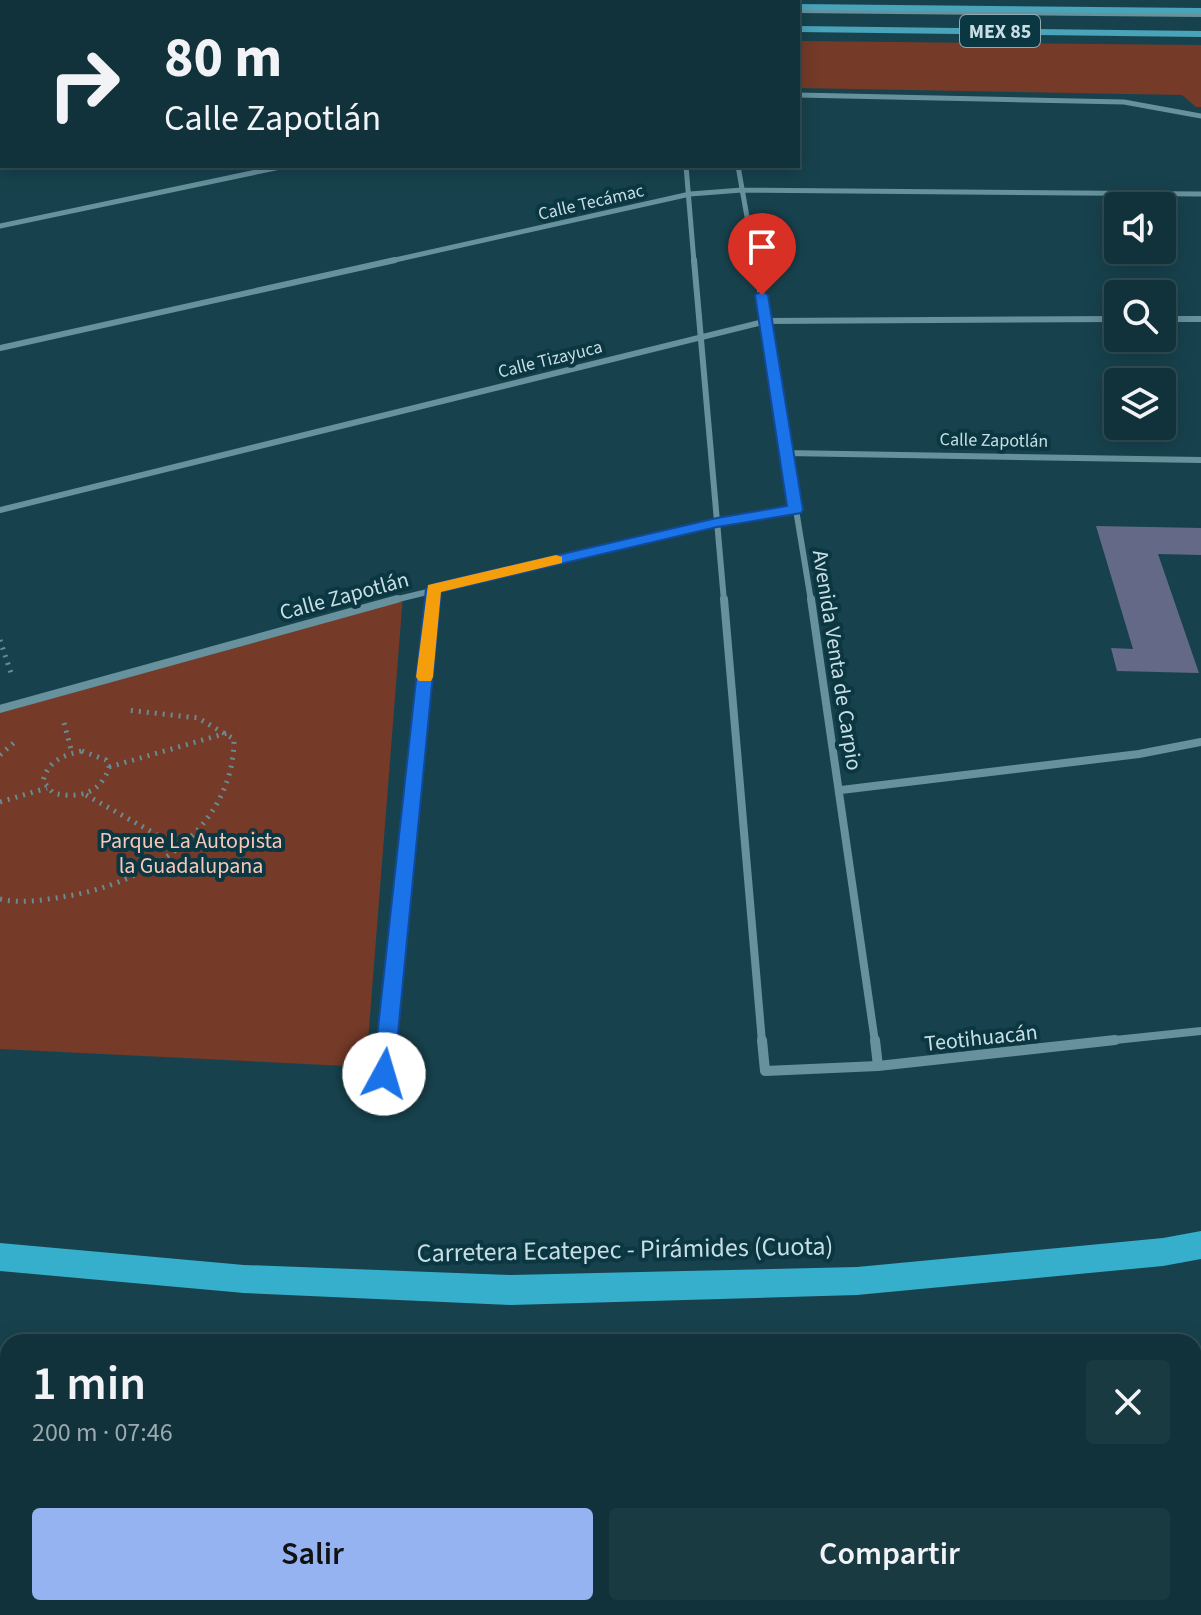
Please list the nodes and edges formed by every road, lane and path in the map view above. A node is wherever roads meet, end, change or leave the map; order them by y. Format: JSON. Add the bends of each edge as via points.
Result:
{"nodes":[{"id":1,"x":846,"y":4,"type":"edge"},
{"id":2,"x":800,"y":9,"type":"edge"},
{"id":3,"x":800,"y":9,"type":"edge"},
{"id":4,"x":1201,"y":13,"type":"edge"},
{"id":5,"x":800,"y":27,"type":"edge"},
{"id":6,"x":1201,"y":33,"type":"edge"},
{"id":7,"x":800,"y":95,"type":"edge"},
{"id":8,"x":1201,"y":116,"type":"edge"},
{"id":9,"x":276,"y":168,"type":"edge"},
{"id":10,"x":686,"y":168,"type":"edge"},
{"id":11,"x":738,"y":168,"type":"edge"},
{"id":12,"x":742,"y":190,"type":"junction"},
{"id":13,"x":690,"y":194,"type":"junction"},
{"id":14,"x":1201,"y":194,"type":"edge"},
{"id":15,"x":0,"y":226,"type":"edge"},
{"id":16,"x":1104,"y":319,"type":"edge"},
{"id":17,"x":1176,"y":319,"type":"edge"},
{"id":18,"x":1201,"y":319,"type":"edge"},
{"id":19,"x":767,"y":321,"type":"junction"},
{"id":20,"x":699,"y":336,"type":"junction"},
{"id":21,"x":0,"y":348,"type":"edge"},
{"id":22,"x":786,"y":453,"type":"junction"},
{"id":23,"x":1201,"y":460,"type":"edge"},
{"id":24,"x":0,"y":510,"type":"edge"},
{"id":25,"x":795,"y":510,"type":"junction"},
{"id":26,"x":717,"y":522,"type":"junction"},
{"id":27,"x":434,"y":589,"type":"junction"},
{"id":28,"x":0,"y":709,"type":"edge"},
{"id":29,"x":119,"y":709,"type":"dead end"},
{"id":30,"x":27,"y":731,"type":"dead end"},
{"id":31,"x":228,"y":733,"type":"junction"},
{"id":32,"x":1201,"y":742,"type":"edge"},
{"id":33,"x":0,"y":755,"type":"edge"},
{"id":34,"x":109,"y":767,"type":"junction"},
{"id":35,"x":47,"y":788,"type":"junction"},
{"id":36,"x":841,"y":790,"type":"junction"},
{"id":37,"x":85,"y":794,"type":"junction"},
{"id":38,"x":0,"y":802,"type":"edge"},
{"id":39,"x":177,"y":846,"type":"junction"},
{"id":40,"x":0,"y":899,"type":"edge"},
{"id":41,"x":1201,"y":1031,"type":"edge"},
{"id":42,"x":878,"y":1066,"type":"junction"},
{"id":43,"x":384,"y":1074,"type":"dead end"},
{"id":44,"x":1201,"y":1245,"type":"edge"},
{"id":45,"x":0,"y":1257,"type":"edge"}],
"edges":[{"from":1,"to":2,"type":"main road","number":"MEX 85"},
{"from":1,"to":4,"type":"main road","number":"MEX 85"},
{"from":3,"to":4,"type":"lane"},
{"from":5,"to":6,"type":"main road","number":"MEX 85"},
{"from":7,"to":8,"type":"street","via":[[1124,102]]},
{"from":9,"to":15,"type":"street"},
{"from":10,"to":13,"type":"street"},
{"from":11,"to":12,"type":"street","name":"Avenida Venta de Carpio"},
{"from":12,"to":13,"type":"street","name":"Calle Tecámac"},
{"from":12,"to":14,"type":"street","name":"Calle Tecámac"},
{"from":12,"to":19,"type":"street","name":"Avenida Venta de Carpio"},
{"from":13,"to":20,"type":"street"},
{"from":13,"to":21,"type":"street","name":"Calle Tecámac"},
{"from":16,"to":19,"type":"street","name":"Calle Tizayuca"},
{"from":17,"to":18,"type":"street"},
{"from":19,"to":20,"type":"street","name":"Calle Tizayuca"},
{"from":19,"to":22,"type":"street","name":"Avenida Venta de Carpio"},
{"from":20,"to":24,"type":"street","name":"Calle Tizayuca"},
{"from":20,"to":26,"type":"street"},
{"from":22,"to":23,"type":"street","name":"Calle Zapotlán"},
{"from":22,"to":25,"type":"street","name":"Avenida Venta de Carpio"},
{"from":25,"to":26,"type":"street","name":"Calle Zapotlán"},
{"from":25,"to":36,"type":"street","name":"Avenida Venta de Carpio"},
{"from":26,"to":27,"type":"street","name":"Calle Zapotlán"},
{"from":26,"to":42,"type":"street","name":"Teotihuacán","via":[[765,1071]]},
{"from":27,"to":28,"type":"street","name":"Calle Zapotlán"},
{"from":27,"to":43,"type":"street"},
{"from":29,"to":31,"type":"path","via":[[177,713],[218,723]]},
{"from":30,"to":33,"type":"path"},
{"from":31,"to":34,"type":"path"},
{"from":31,"to":39,"type":"path","via":[[234,739],[235,763],[225,792]]},
{"from":32,"to":36,"type":"street"},
{"from":34,"to":35,"type":"path","via":[[99,755],[72,753],[48,767],[43,781]]},
{"from":34,"to":37,"type":"path","via":[[104,782]]},
{"from":35,"to":37,"type":"path","via":[[63,796]]},
{"from":35,"to":38,"type":"path"},
{"from":36,"to":42,"type":"street","name":"Avenida Venta de Carpio"},
{"from":37,"to":39,"type":"path"},
{"from":39,"to":40,"type":"path","via":[[120,883],[73,896],[12,903]]},
{"from":41,"to":42,"type":"street","name":"Teotihuacán"},
{"from":44,"to":45,"type":"highway","name":"Carretera Ecatepec - Pirámides (Cuota)","via":[[857,1281],[511,1290],[244,1279]]}]}
